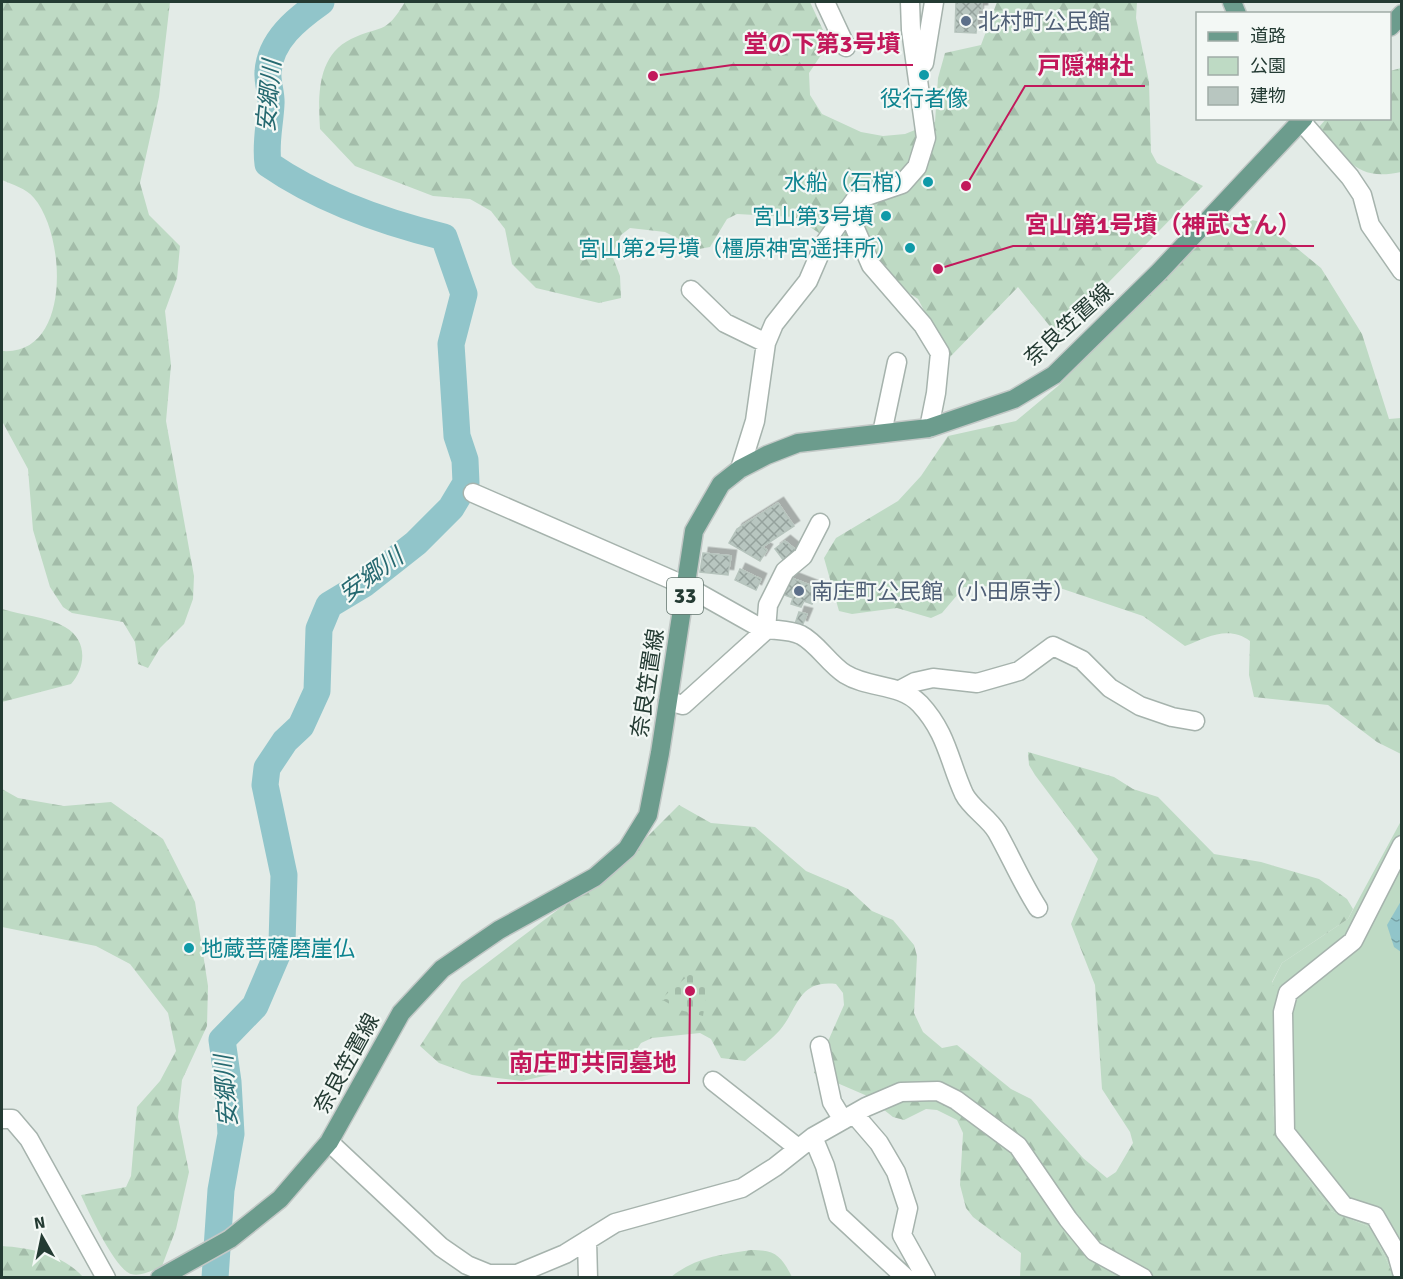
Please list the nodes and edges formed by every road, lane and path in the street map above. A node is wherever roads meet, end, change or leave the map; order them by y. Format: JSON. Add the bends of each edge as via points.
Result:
{"nodes":[{"id":1,"x":825,"y":2,"type":"edge"},
{"id":2,"x":910,"y":2,"type":"edge"},
{"id":3,"x":934,"y":2,"type":"edge"},
{"id":4,"x":846,"y":47,"type":"dead end"},
{"id":5,"x":917,"y":71,"type":"junction"},
{"id":6,"x":1301,"y":120,"type":"edge"},
{"id":7,"x":1303,"y":120,"type":"edge"},
{"id":8,"x":847,"y":210,"type":"junction"},
{"id":9,"x":1401,"y":271,"type":"edge"},
{"id":10,"x":691,"y":290,"type":"dead end"},
{"id":11,"x":766,"y":343,"type":"junction"},
{"id":12,"x":897,"y":363,"type":"dead end"},
{"id":13,"x":929,"y":428,"type":"junction"},
{"id":14,"x":882,"y":433,"type":"junction"},
{"id":15,"x":740,"y":469,"type":"junction"},
{"id":16,"x":473,"y":493,"type":"dead end"},
{"id":17,"x":820,"y":523,"type":"dead end"},
{"id":18,"x":686,"y":586,"type":"junction"},
{"id":19,"x":766,"y":630,"type":"junction"},
{"id":20,"x":900,"y":690,"type":"junction"},
{"id":21,"x":668,"y":701,"type":"junction"},
{"id":22,"x":1195,"y":721,"type":"dead end"},
{"id":23,"x":1401,"y":845,"type":"edge"},
{"id":24,"x":1038,"y":908,"type":"dead end"},
{"id":25,"x":820,"y":1046,"type":"dead end"},
{"id":26,"x":713,"y":1081,"type":"dead end"},
{"id":27,"x":848,"y":1117,"type":"junction"},
{"id":28,"x":2,"y":1119,"type":"edge"},
{"id":29,"x":813,"y":1137,"type":"junction"},
{"id":30,"x":329,"y":1143,"type":"junction"},
{"id":31,"x":798,"y":1148,"type":"junction"},
{"id":32,"x":587,"y":1240,"type":"junction"},
{"id":33,"x":1094,"y":1251,"type":"junction"},
{"id":34,"x":1401,"y":1272,"type":"edge"},
{"id":35,"x":106,"y":1278,"type":"edge"},
{"id":36,"x":160,"y":1278,"type":"edge"},
{"id":37,"x":588,"y":1278,"type":"edge"},
{"id":38,"x":906,"y":1278,"type":"edge"},
{"id":39,"x":926,"y":1278,"type":"edge"},
{"id":40,"x":1121,"y":1278,"type":"edge"},
{"id":41,"x":1143,"y":1278,"type":"edge"}],
"edges":[{"from":1,"to":4,"type":"street"},
{"from":2,"to":5,"type":"street"},
{"from":3,"to":5,"type":"street","via":[[924,63]]},
{"from":5,"to":8,"type":"street","via":[[926,138],[917,167],[902,184],[855,200]]},
{"from":6,"to":13,"type":"main road","name":"奈良笠置線","number":"33","via":[[1159,272],[1054,375],[1014,399]]},
{"from":7,"to":9,"type":"street","via":[[1362,195],[1370,225]]},
{"from":8,"to":11,"type":"street","via":[[824,244],[808,281],[783,310]]},
{"from":8,"to":13,"type":"street","via":[[871,265],[923,325],[940,353]]},
{"from":10,"to":11,"type":"street","via":[[725,323]]},
{"from":11,"to":15,"type":"street","via":[[755,421]]},
{"from":12,"to":14,"type":"street"},
{"from":13,"to":14,"type":"main road","name":"奈良笠置線","number":"33"},
{"from":14,"to":15,"type":"main road","name":"奈良笠置線","number":"33","via":[[798,443]]},
{"from":15,"to":18,"type":"main road","name":"奈良笠置線","number":"33","via":[[722,484],[694,531]]},
{"from":16,"to":18,"type":"street"},
{"from":17,"to":19,"type":"street","via":[[803,556],[785,571],[768,605]]},
{"from":18,"to":19,"type":"street"},
{"from":18,"to":21,"type":"main road","name":"奈良笠置線","number":"33"},
{"from":19,"to":20,"type":"street","via":[[784,629],[803,636],[846,674],[872,686]]},
{"from":19,"to":21,"type":"street","via":[[683,705]]},
{"from":20,"to":22,"type":"street","via":[[933,678],[977,683],[1019,671],[1053,646],[1082,660],[1110,688],[1140,706]]},
{"from":20,"to":24,"type":"street","via":[[932,718],[965,795],[996,831]]},
{"from":21,"to":30,"type":"main road","name":"奈良笠置線","number":"33","via":[[648,815],[627,849],[595,877],[499,930],[442,969],[401,1013]]},
{"from":23,"to":34,"type":"street","via":[[1353,942],[1288,993],[1283,1012],[1285,1132],[1344,1206],[1375,1216],[1397,1254]]},
{"from":25,"to":27,"type":"street","via":[[832,1102]]},
{"from":26,"to":31,"type":"street"},
{"from":27,"to":29,"type":"street"},
{"from":27,"to":33,"type":"street","via":[[901,1092],[938,1090],[1018,1146]]},
{"from":27,"to":39,"type":"street","via":[[879,1143],[896,1172],[908,1208],[903,1235]]},
{"from":28,"to":35,"type":"street","via":[[12,1119],[29,1139]]},
{"from":29,"to":31,"type":"street"},
{"from":29,"to":38,"type":"street","via":[[838,1215]]},
{"from":30,"to":32,"type":"street","via":[[441,1247],[489,1274],[517,1274]]},
{"from":30,"to":36,"type":"main road","name":"奈良笠置線","number":"33","via":[[280,1199],[218,1245]]},
{"from":31,"to":32,"type":"street","via":[[742,1188],[615,1223]]},
{"from":32,"to":37,"type":"street"},
{"from":33,"to":40,"type":"street"},
{"from":33,"to":41,"type":"street"}]}
